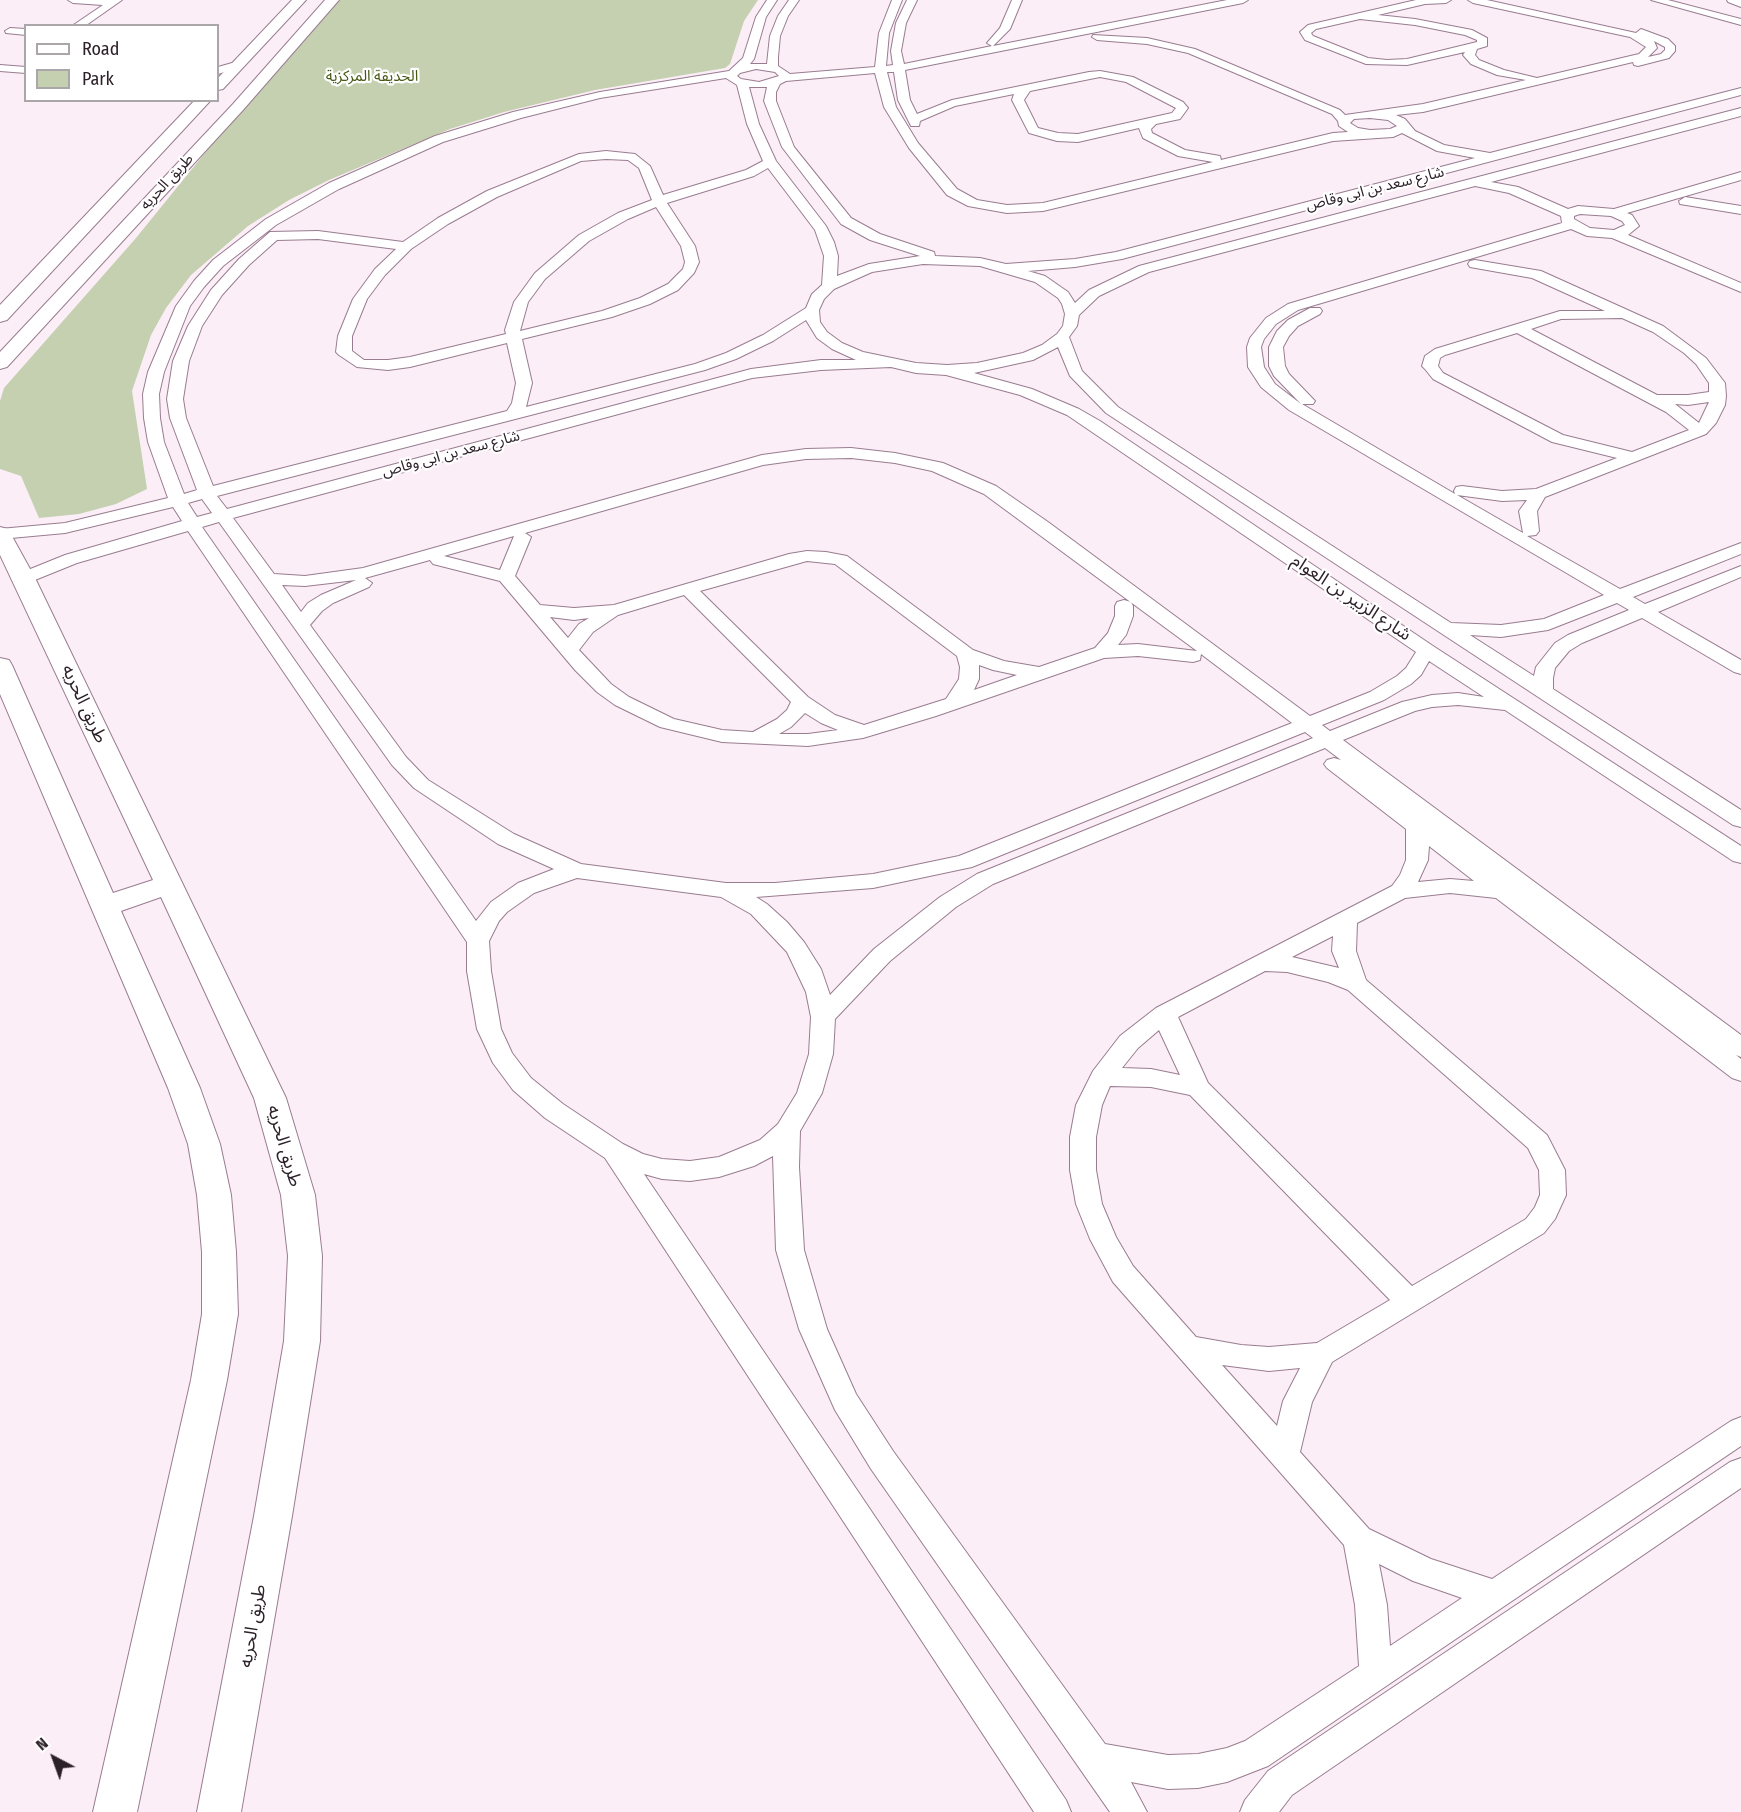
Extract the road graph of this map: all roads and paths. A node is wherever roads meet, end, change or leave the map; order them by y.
1 (73, 0) edge
2 (772, 0) edge
3 (794, 0) edge
4 (897, 0) edge
5 (912, 0) edge
6 (1017, 0) edge
7 (1243, 0) edge
8 (1446, 0) edge
9 (1463, 0) edge
10 (1475, 0) edge
11 (1496, 0) edge
12 (1656, 0) edge
13 (1732, 0) edge
14 (116, 1) edge
15 (1426, 1) edge
16 (1193, 2) edge
17 (1206, 4) edge
18 (1411, 4) junction
19 (1741, 4) edge
20 (294, 5) edge
21 (328, 6) edge
22 (1154, 11) junction
23 (1165, 16) junction
24 (1359, 16) junction
25 (1561, 16) junction
26 (1188, 21) dead end
27 (1008, 22) junction
28 (1415, 22) junction
29 (1741, 23) edge
30 (80, 24) edge
31 (10, 31) dead end
32 (24, 32) edge
33 (1049, 35) junction
34 (1191, 37) dead end
35 (992, 43) junction
36 (1472, 48) junction
37 (1426, 58) junction
38 (239, 64) junction
39 (897, 65) junction
40 (0, 66) edge
41 (881, 67) junction
42 (24, 68) edge
43 (1484, 68) junction
44 (219, 71) edge
45 (779, 74) junction
46 (738, 77) junction
47 (1546, 79) junction
48 (219, 85) edge
49 (1026, 88) junction
50 (1497, 91) junction
51 (1741, 91) edge
52 (977, 98) junction
53 (904, 100) junction
54 (202, 102) edge
55 (952, 103) junction
56 (1020, 106) junction
57 (1741, 112) edge
58 (1372, 114) junction
59 (913, 120) junction
60 (1343, 121) junction
61 (1152, 122) junction
62 (1403, 126) junction
63 (921, 132) dead end
64 (1106, 132) junction
65 (1374, 134) junction
66 (1160, 145) junction
67 (1500, 157) junction
68 (1216, 159) junction
69 (771, 162) junction
70 (1173, 169) junction
71 (1518, 170) junction
72 (1437, 173) junction
73 (1741, 176) edge
74 (736, 178) junction
75 (784, 180) junction
76 (1470, 183) junction
77 (1741, 184) edge
78 (967, 187) dead end
79 (1113, 187) junction
80 (1726, 189) junction
81 (496, 196) junction
82 (1685, 201) junction
83 (1741, 203) edge
84 (652, 204) junction
85 (1586, 210) junction
86 (1741, 210) edge
87 (1569, 219) junction
88 (296, 220) junction
89 (1624, 220) junction
90 (1587, 232) junction
91 (1614, 234) junction
92 (274, 236) junction
93 (411, 243) junction
94 (68, 245) junction
95 (108, 246) junction
96 (1526, 258) dead end
97 (951, 260) junction
98 (1475, 264) junction
99 (1006, 267) junction
100 (1536, 274) junction
101 (1741, 276) edge
102 (829, 286) junction
103 (1741, 288) edge
104 (1570, 290) junction
105 (812, 310) junction
106 (353, 313) junction
107 (369, 313) junction
108 (1072, 314) junction
109 (1560, 315) junction
110 (1627, 315) junction
111 (0, 316) edge
112 (1520, 329) junction
113 (513, 334) junction
114 (1062, 337) junction
115 (0, 363) edge
116 (885, 364) junction
117 (947, 370) junction
118 (534, 388) junction
119 (1718, 396) junction
120 (1653, 398) junction
121 (566, 399) junction
122 (514, 413) junction
123 (1700, 431) junction
124 (1558, 439) junction
125 (1636, 458) junction
126 (1583, 477) junction
127 (1462, 491) junction
128 (207, 494) junction
129 (1539, 494) junction
130 (178, 501) junction
131 (582, 515) junction
132 (223, 516) junction
133 (192, 524) junction
134 (1530, 531) junction
135 (0, 534) edge
136 (522, 537) junction
137 (1741, 548) edge
138 (1330, 552) junction
139 (439, 561) junction
140 (1299, 563) junction
141 (1741, 571) edge
142 (506, 577) junction
143 (24, 578) junction
144 (268, 579) junction
145 (687, 589) junction
146 (1627, 594) junction
147 (1124, 606) junction
148 (1652, 608) junction
149 (536, 610) junction
150 (615, 610) junction
151 (301, 624) junction
152 (1448, 628) junction
153 (1426, 650) junction
154 (568, 651) junction
155 (1102, 652) junction
156 (1741, 653) edge
157 (966, 654) junction
158 (1193, 656) junction
159 (0, 665) edge
160 (1741, 668) edge
161 (1038, 673) junction
162 (1544, 691) junction
163 (801, 701) junction
164 (953, 704) junction
165 (1514, 707) junction
166 (1299, 728) junction
167 (863, 732) junction
168 (753, 740) junction
169 (1319, 743) junction
170 (1741, 820) edge
171 (1416, 826) junction
172 (1741, 856) edge
173 (577, 872) junction
174 (169, 884) junction
175 (726, 890) junction
176 (1400, 891) junction
177 (1502, 891) junction
178 (105, 906) junction
179 (1346, 921) junction
180 (478, 941) junction
181 (1263, 963) junction
182 (1356, 984) junction
183 (1164, 1014) junction
184 (823, 1017) junction
185 (1702, 1031) junction
186 (1741, 1048) edge
187 (1741, 1072) edge
188 (1102, 1077) junction
189 (1198, 1088) junction
190 (787, 1131) junction
191 (614, 1151) junction
192 (1410, 1302) junction
193 (1187, 1347) junction
194 (1322, 1354) junction
195 (1741, 1431) edge
196 (1284, 1456) junction
197 (1741, 1471) edge
198 (1358, 1539) junction
199 (1494, 1594) junction
200 (1376, 1674) junction
201 (1095, 1759) junction
202 (115, 1812) edge
203 (219, 1812) edge
204 (1054, 1812) edge
205 (1130, 1812) edge
206 (1257, 1812) edge

1 - 14 street
2 - 46 street
3 - 45 street
4 - 41 street
5 - 39 street
6 - 27 street
7 - 17 street
8 - 15 street
9 - 10 street
10 - 25 street
11 - 25 street
12 - 29 street
13 - 19 street
14 - 30 street
15 - 18 street
16 - 17 street
16 - 22 street
17 - 23 street
17 - 26 street
18 - 24 street
18 - 28 street
20 - 21 main road
20 - 38 main road
21 - 95 main road, طريق الحريه
22 - 23 street
22 - 33 street
23 - 33 street
24 - 28 street
24 - 37 street
25 - 47 street
25 - 62 street
27 - 33 street
27 - 35 street
28 - 36 street
31 - 32 street
33 - 35 street
33 - 39 street
33 - 60 street
34 - 58 street
35 - 39 street
36 - 37 street
36 - 43 street
37 - 43 street
38 - 44 street
38 - 48 main road
39 - 41 street
39 - 53 street
40 - 42 street
41 - 45 street
41 - 79 street
43 - 47 street
43 - 50 street
45 - 46 street
45 - 46 street
45 - 97 street
46 - 69 street
46 - 88 street
46 - 130 street
47 - 50 street
49 - 52 street
49 - 56 street
49 - 61 street
50 - 58 street
51 - 67 street, شارع سعد بن ابى وقاص
52 - 55 street
52 - 56 street
53 - 55 street
53 - 59 street
54 - 94 main road, طريق الحريه
55 - 59 street
56 - 64 street
57 - 71 street, شارع سعد بن ابى وقاص
58 - 60 street
58 - 62 street
59 - 63 street
60 - 65 street
60 - 68 street
61 - 64 street
61 - 66 street
62 - 65 street
62 - 67 street
64 - 66 street
65 - 72 street
65 - 79 street
66 - 68 street
66 - 70 street
67 - 72 street, شارع سعد بن ابى وقاص
68 - 70 street
69 - 74 street
69 - 75 street
70 - 79 street
71 - 76 street, شارع سعد بن ابى وقاص
71 - 85 street
72 - 99 street, شارع سعد بن ابى وقاص
73 - 89 street
74 - 75 street
74 - 84 street
75 - 102 street
76 - 87 street
76 - 108 street, شارع سعد بن ابى وقاص
77 - 80 street
78 - 79 street
80 - 82 street
80 - 83 street
81 - 84 street
81 - 93 street
81 - 107 street
82 - 86 street
82 - 89 street
84 - 113 street
84 - 113 street
84 - 113 street
85 - 87 street
85 - 89 street
87 - 90 street
87 - 146 street
88 - 92 street
88 - 93 street
89 - 91 street
89 - 101 street
90 - 91 street
90 - 98 street
91 - 103 street
92 - 93 street
92 - 128 street
93 - 106 street
94 - 95 main road
94 - 111 main road, طريق الحريه
95 - 115 main road, طريق الحريه
96 - 100 street
97 - 99 street
97 - 102 street
98 - 100 street
98 - 127 street
99 - 108 street
100 - 104 street
102 - 105 street
104 - 109 street
104 - 110 street
105 - 116 street
105 - 121 street, شارع سعد بن ابى وقاص
106 - 107 street
106 - 113 street
107 - 113 street
108 - 114 street
109 - 110 street
109 - 112 street
110 - 119 street
112 - 120 street
112 - 124 street
113 - 118 street
114 - 117 street
114 - 138 street, شارع الزبير بن العوام
116 - 117 street
116 - 132 street, شارع سعد بن ابى وقاص
117 - 140 street, شارع الزبير بن العوام
118 - 121 street
118 - 122 street
119 - 120 street
119 - 123 street
120 - 123 street
121 - 122 street, شارع سعد بن ابى وقاص
122 - 128 street, شارع سعد بن ابى وقاص
123 - 125 street
124 - 125 street
124 - 126 street
125 - 126 street
126 - 129 street
127 - 129 street
127 - 134 street
128 - 130 street, شارع سعد بن ابى وقاص
128 - 132 street
129 - 134 street
130 - 133 street
130 - 135 street, شارع سعد بن ابى وقاص
131 - 136 street
131 - 144 street
131 - 147 street
131 - 166 street
132 - 133 street, شارع سعد بن ابى وقاص
132 - 144 street
133 - 143 street, شارع سعد بن ابى وقاص
133 - 180 street
134 - 146 street
135 - 143 main road, طريق الحريه
136 - 139 street
136 - 142 street
137 - 146 street
138 - 140 street
138 - 152 street, شارع الزبير بن العوام
139 - 142 street
139 - 151 street
140 - 153 street, شارع الزبير بن العوام
141 - 148 street
142 - 149 street
143 - 174 main road, طريق الحريه
144 - 151 street
145 - 150 street
145 - 157 street
145 - 163 street
146 - 148 street
146 - 152 street
147 - 155 street
147 - 158 street
148 - 156 street
148 - 160 street
148 - 162 street
149 - 150 street
149 - 154 street
150 - 154 street
151 - 173 street
152 - 162 street, شارع الزبير بن العوام
153 - 165 street, شارع الزبير بن العوام
153 - 166 street
154 - 168 street
155 - 158 street
155 - 161 street
157 - 161 street
157 - 164 street
158 - 166 street
159 - 178 main road
161 - 164 street
162 - 170 street, شارع الزبير بن العوام
163 - 167 street
163 - 168 street
164 - 167 street
165 - 169 street
165 - 172 street, شارع الزبير بن العوام
166 - 169 street
166 - 175 street
167 - 168 street
169 - 171 street
169 - 184 street
169 - 185 street
171 - 176 street
171 - 177 street
173 - 175 street
173 - 180 street
174 - 178 main road
174 - 203 main road, طريق الحريه
175 - 184 street
176 - 177 street
176 - 179 street
177 - 185 street
178 - 202 main road
179 - 181 street
179 - 182 street
180 - 191 street
181 - 182 street
181 - 183 street
182 - 192 street
183 - 188 street
183 - 189 street
184 - 190 street
185 - 186 street
185 - 187 street
188 - 189 street
188 - 193 street
189 - 192 street
190 - 191 street
190 - 201 street
191 - 204 street
192 - 194 street
193 - 194 street
193 - 196 street
194 - 196 street
195 - 199 street
196 - 198 street
197 - 206 street
198 - 199 street
198 - 200 street
199 - 200 street
200 - 201 street
201 - 205 street

